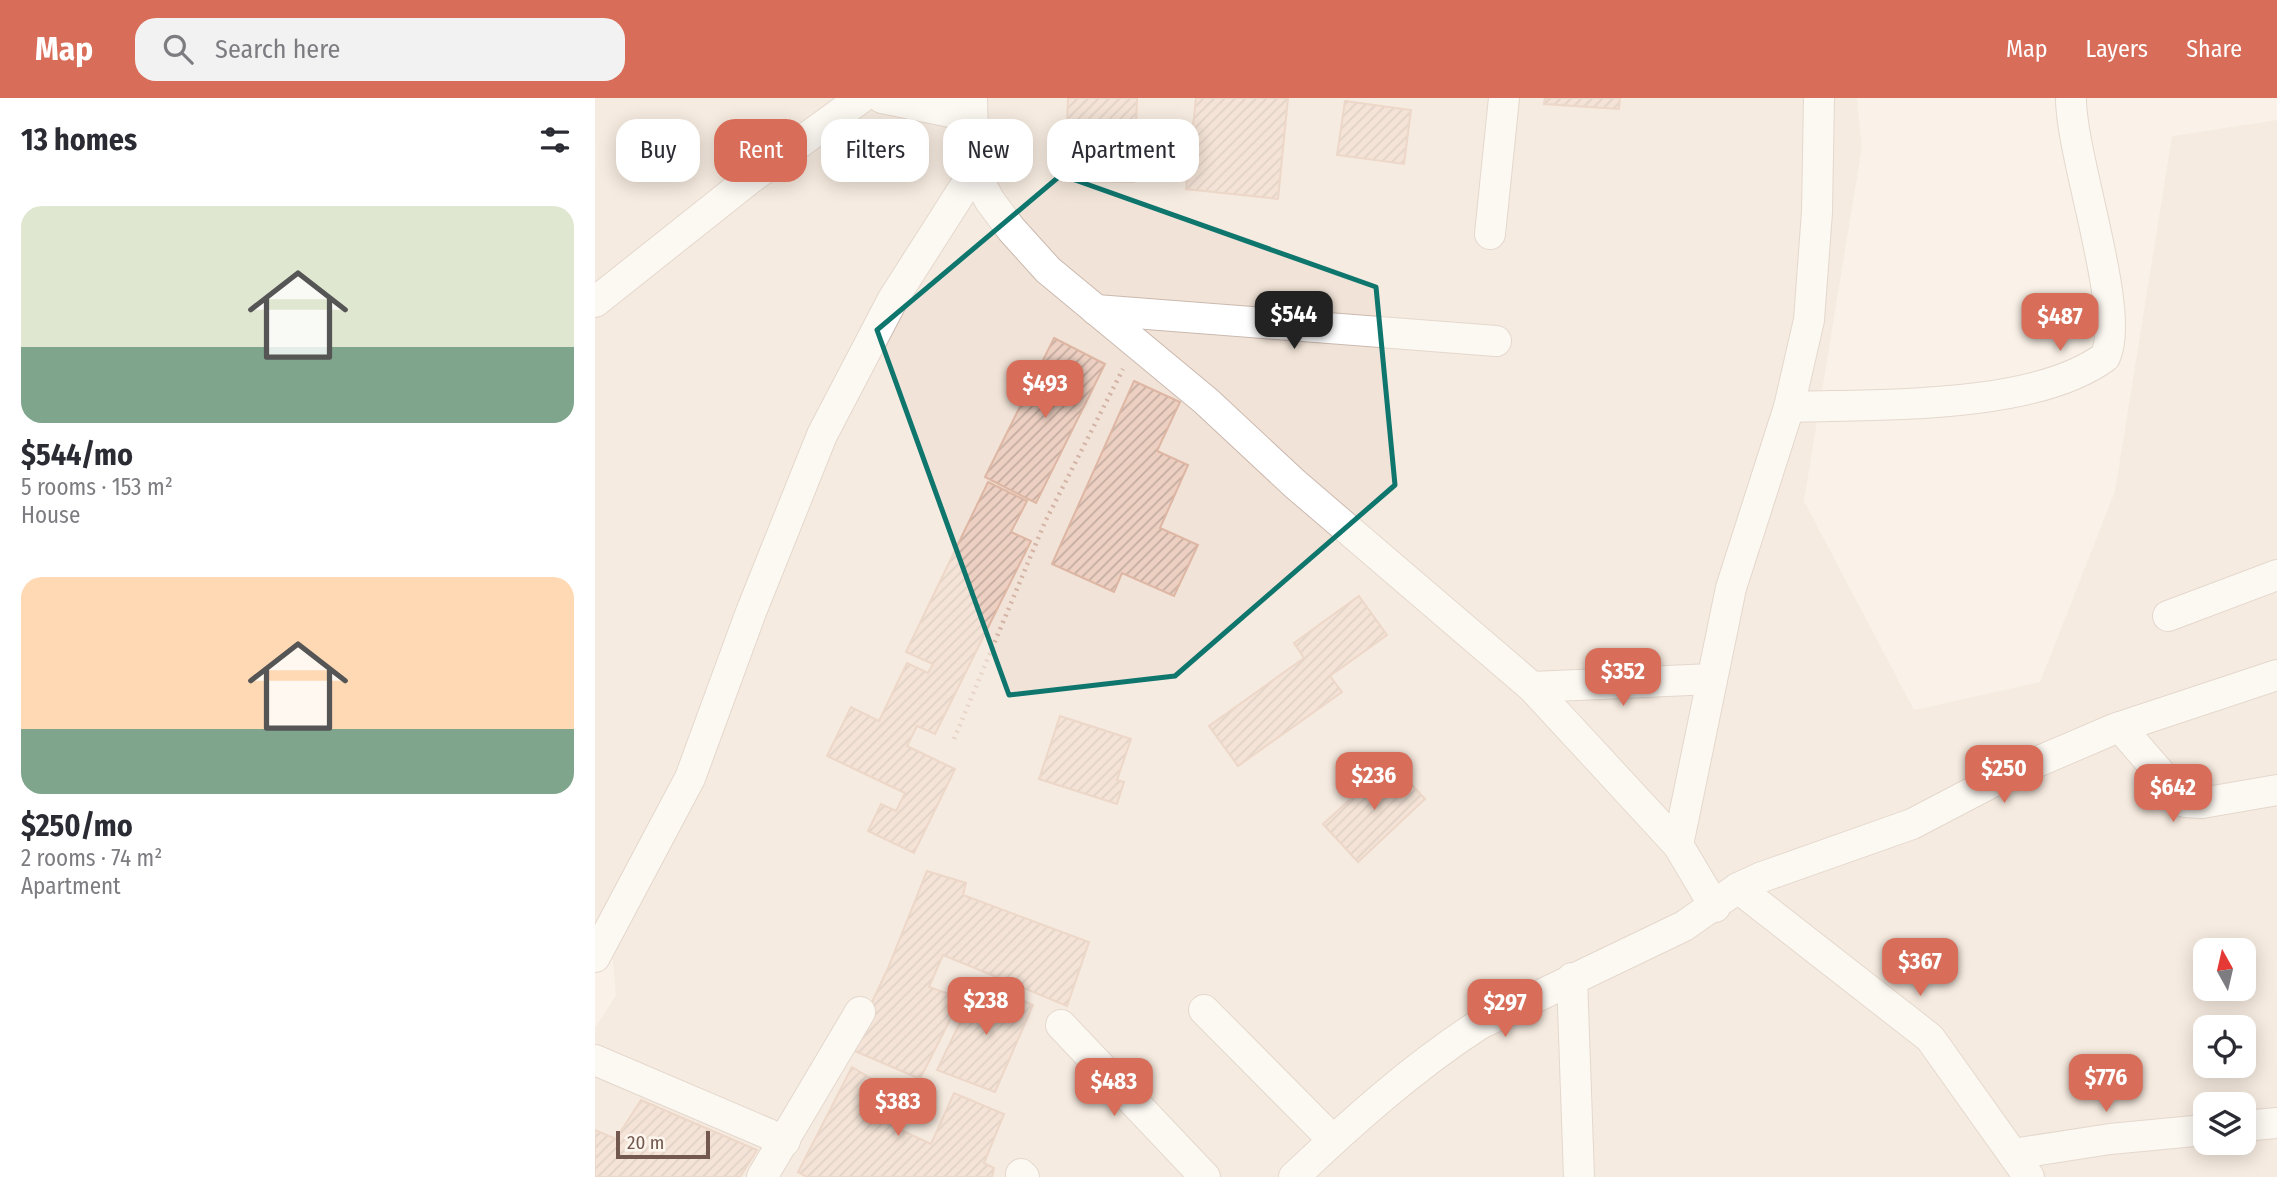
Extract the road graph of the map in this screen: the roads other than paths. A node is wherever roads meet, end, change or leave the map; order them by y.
1 (861, 98) edge
2 (881, 98) edge
3 (1504, 98) edge
4 (1819, 98) edge
5 (2071, 98) edge
6 (971, 107) edge
7 (968, 182) edge
8 (980, 182) edge
9 (1490, 234) dead end
10 (595, 302) edge
11 (1096, 310) junction
12 (1496, 341) dead end
13 (1789, 407) junction
14 (2277, 575) edge
15 (2168, 616) dead end
16 (2277, 675) edge
17 (1712, 679) junction
18 (1532, 687) junction
19 (2120, 727) junction
20 (2277, 790) edge
21 (1678, 845) junction
22 (1738, 888) junction
23 (1715, 907) junction
24 (595, 957) edge
25 (1572, 978) junction
26 (1204, 1010) dead end
27 (860, 1013) dead end
28 (1061, 1025) dead end
29 (595, 1060) edge
30 (2277, 1123) edge
31 (2256, 1125) edge
32 (2193, 1132) edge
33 (1333, 1140) junction
34 (785, 1141) junction
35 (2021, 1166) edge
36 (766, 1176) edge
37 (1205, 1177) edge
38 (1294, 1177) edge
39 (1579, 1177) edge

1 - 10 street
2 - 6 street
3 - 9 street
4 - 13 street
5 - 13 street
7 - 24 street
8 - 11 street
11 - 12 street
11 - 18 street
13 - 17 street
14 - 15 street
16 - 19 street
17 - 18 street
17 - 21 street
18 - 21 street
19 - 20 street
19 - 22 street
21 - 23 street
22 - 23 street
22 - 35 street
23 - 25 street
25 - 33 street
25 - 39 street
26 - 33 street
27 - 34 street
28 - 37 street
29 - 34 street
30 - 31 street
32 - 35 street
33 - 38 street
34 - 36 street

